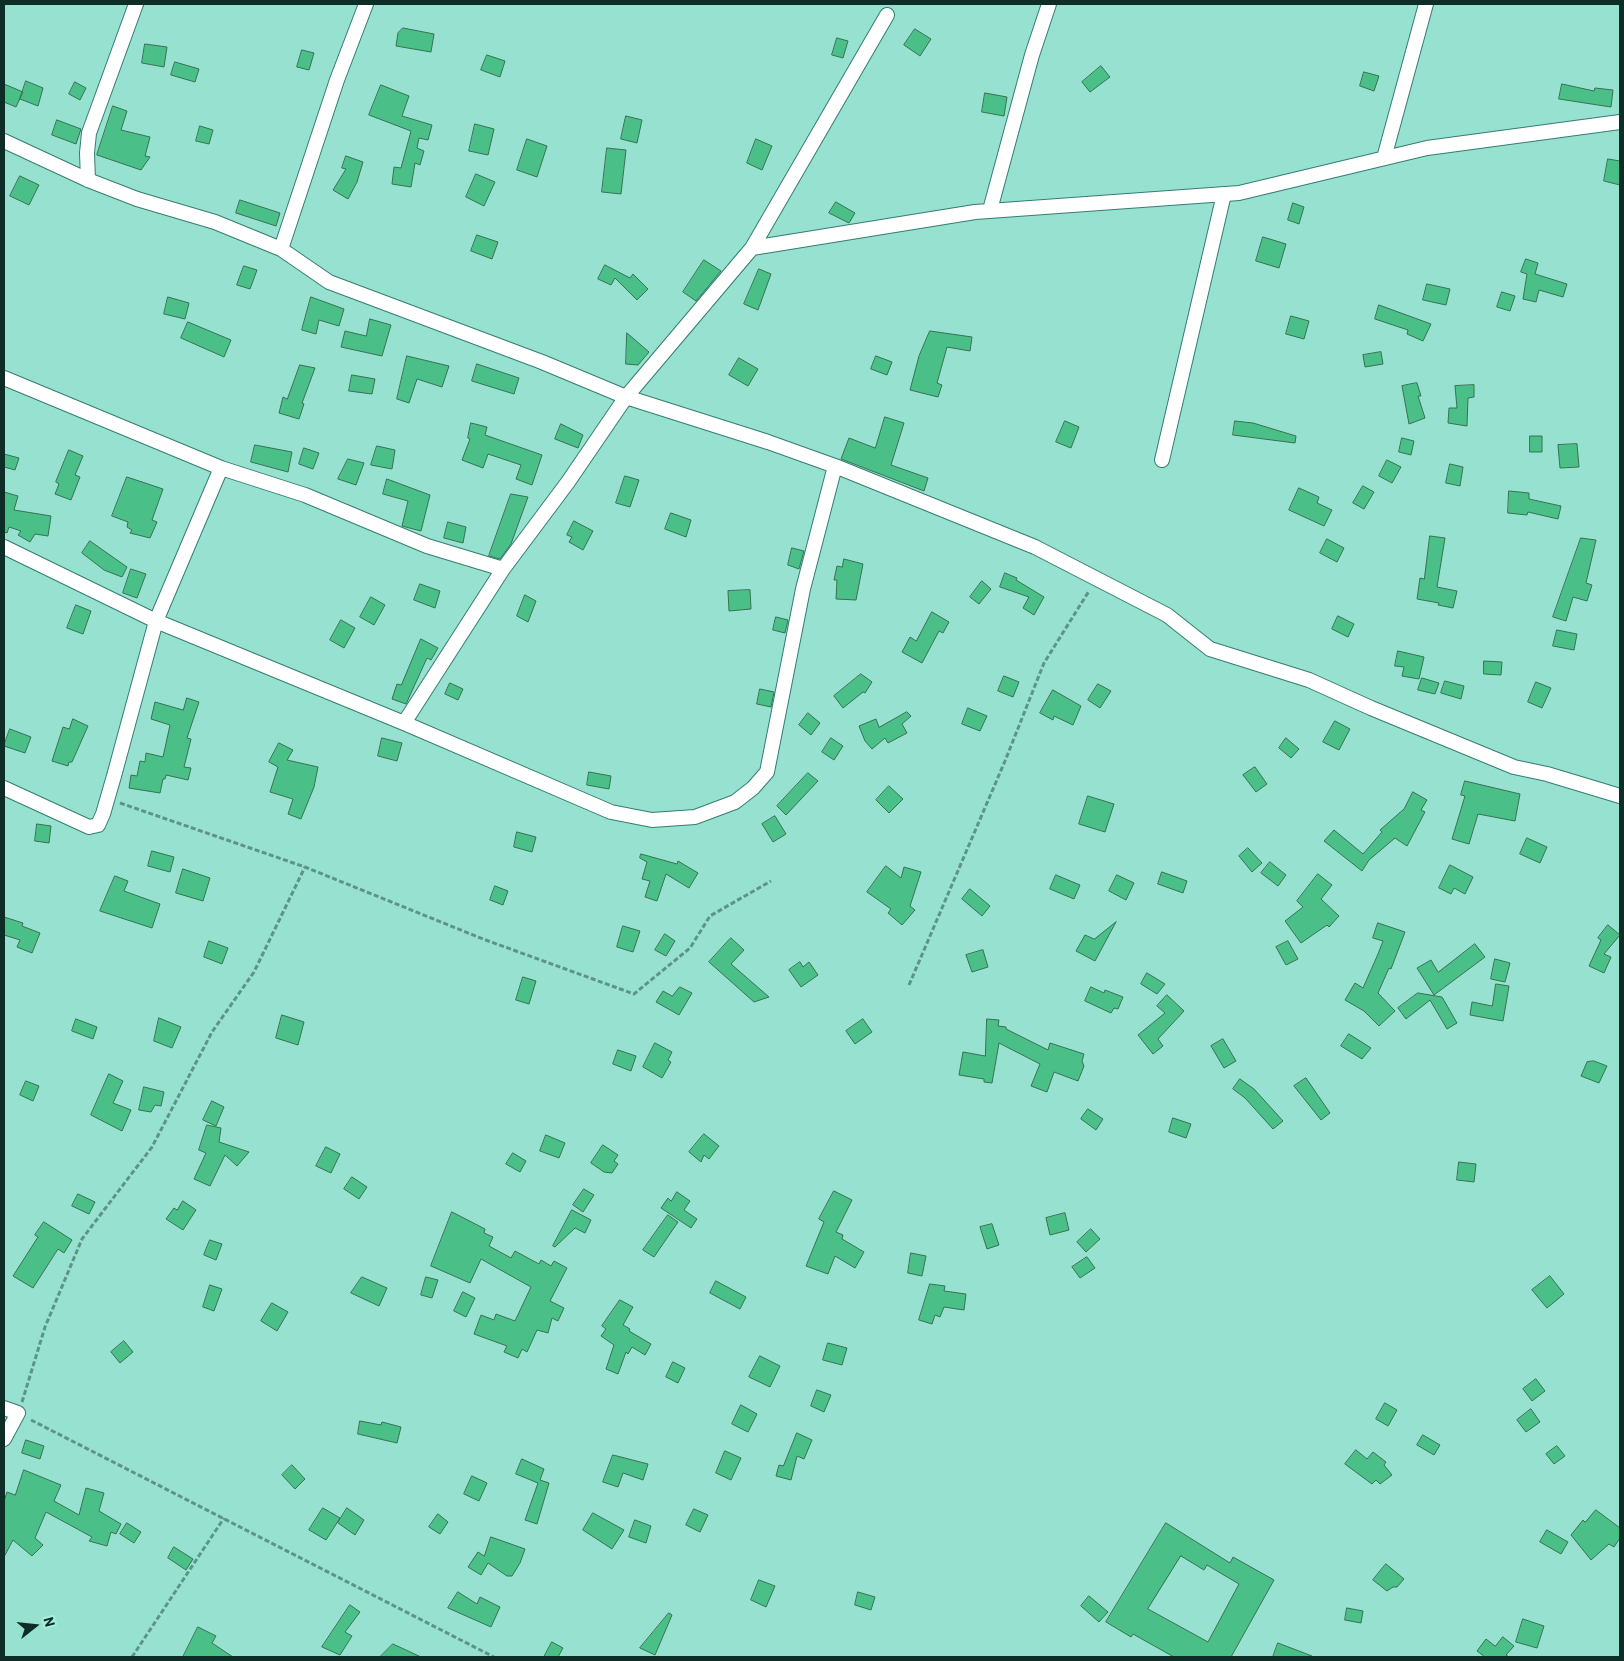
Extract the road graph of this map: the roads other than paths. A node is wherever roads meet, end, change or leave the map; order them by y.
1 (136, 4) edge
2 (366, 4) edge
3 (1049, 4) edge
4 (1426, 4) edge
5 (887, 15) dead end
6 (1620, 122) edge
7 (4, 140) edge
8 (1384, 158) junction
9 (88, 180) junction
10 (1224, 194) junction
11 (990, 210) junction
12 (752, 248) junction
13 (281, 249) junction
14 (4, 378) edge
15 (626, 397) junction
16 (1162, 460) dead end
17 (835, 466) junction
18 (221, 468) junction
19 (4, 547) edge
20 (503, 569) junction
21 (156, 621) junction
22 (404, 723) junction
23 (4, 788) edge
24 (1620, 796) edge
25 (4, 1408) edge
26 (4, 1439) edge

1 - 9 street
2 - 13 street
3 - 11 street
4 - 8 street
5 - 12 street
6 - 8 street
7 - 9 street
8 - 10 street
9 - 13 street
10 - 11 street
10 - 16 street
11 - 12 street
12 - 15 street
13 - 15 street
14 - 18 street
15 - 17 street
15 - 20 street
17 - 22 street
17 - 24 street
18 - 20 street
18 - 21 street
19 - 21 street
20 - 22 street
21 - 22 street
21 - 23 street
25 - 26 street

